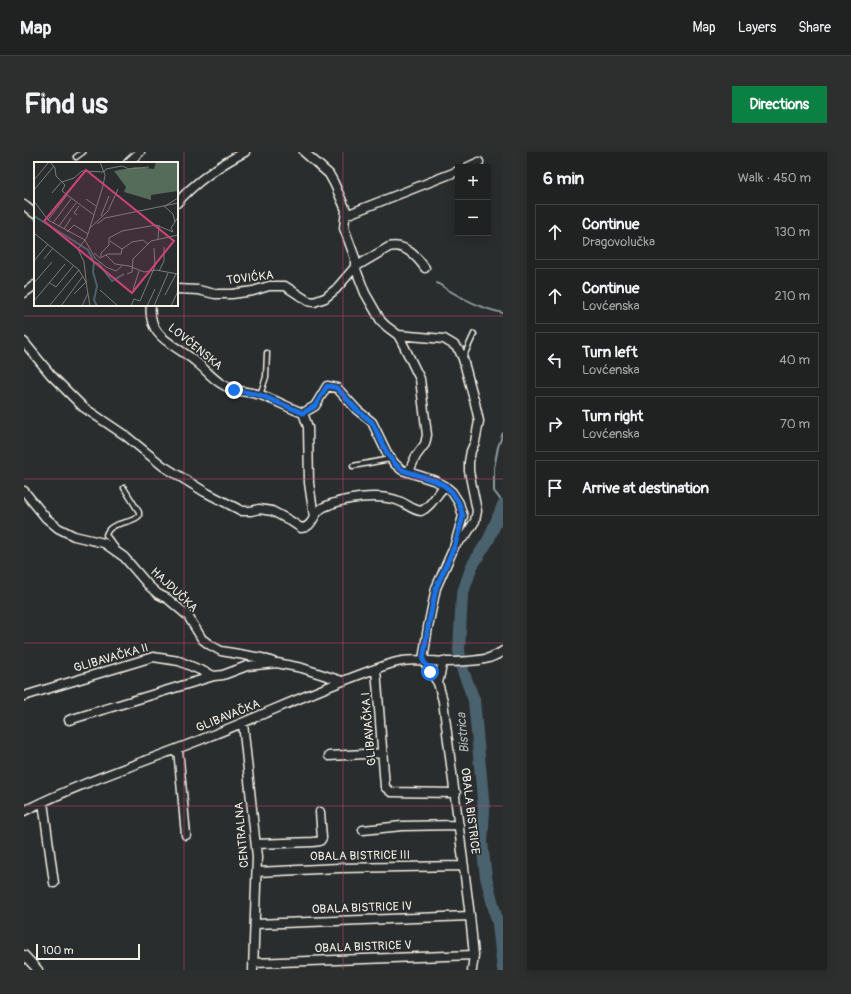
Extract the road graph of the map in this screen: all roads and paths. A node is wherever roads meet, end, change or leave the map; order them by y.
1 (83, 152) edge
2 (140, 152) edge
3 (245, 152) edge
4 (304, 152) edge
5 (76, 157) dead end
6 (129, 162) edge
7 (479, 162) dead end
8 (475, 164) edge
9 (455, 172) edge
10 (178, 202) edge
11 (24, 205) edge
12 (34, 213) edge
13 (346, 215) junction
14 (355, 267) junction
15 (425, 268) dead end
16 (34, 286) edge
17 (178, 289) edge
18 (24, 293) edge
19 (150, 306) edge
20 (474, 334) dead end
21 (398, 335) junction
22 (24, 342) edge
23 (267, 353) dead end
24 (462, 359) junction
25 (260, 395) junction
26 (303, 413) junction
27 (390, 459) junction
28 (353, 466) dead end
29 (409, 471) junction
30 (445, 486) junction
31 (124, 488) dead end
32 (24, 491) edge
33 (314, 517) junction
34 (455, 545) junction
35 (124, 557) junction
36 (503, 651) edge
37 (423, 660) junction
38 (443, 662) junction
39 (277, 664) junction
40 (376, 669) junction
41 (214, 676) junction
42 (342, 681) junction
43 (438, 683) junction
44 (24, 696) edge
45 (68, 720) dead end
46 (242, 723) junction
47 (178, 749) junction
48 (383, 752) junction
49 (329, 756) dead end
50 (456, 793) junction
51 (43, 802) junction
52 (24, 811) edge
53 (320, 812) dead end
54 (459, 825) junction
55 (363, 830) dead end
56 (186, 835) dead end
57 (256, 844) junction
58 (464, 866) junction
59 (257, 872) junction
60 (54, 883) dead end
61 (470, 916) junction
62 (255, 924) junction
63 (24, 955) edge
64 (474, 955) junction
65 (253, 966) edge
66 (38, 970) edge
67 (472, 970) edge

1 - 5 lane
2 - 6 street
3 - 10 street
4 - 13 street
7 - 8 street
9 - 13 street
11 - 12 street
13 - 14 street
14 - 15 street
14 - 17 street, TOVIĆKA
14 - 21 street
16 - 18 street
19 - 25 street, LOVĆENSKA
20 - 24 lane
21 - 24 street
21 - 29 street
22 - 33 street
23 - 25 lane
24 - 34 street
25 - 26 street, LOVĆENSKA
26 - 27 street
26 - 33 street
27 - 28 lane
27 - 29 street
29 - 30 street
30 - 33 street
30 - 34 street
31 - 35 lane
32 - 35 street, HAJDUČKA
34 - 37 street
35 - 39 street, HAJDUČKA
36 - 38 street, GLIBAVAČKA
37 - 38 street, GLIBAVAČKA
37 - 40 street, GLIBAVAČKA
37 - 43 street, OBALA BISTRICE
38 - 43 street
39 - 41 street
39 - 42 street
40 - 42 street, GLIBAVAČKA
40 - 48 street, GLIBAVAČKA I
41 - 44 street, GLIBAVAČKA II
41 - 45 street
42 - 46 street, GLIBAVAČKA
43 - 50 street, OBALA BISTRICE
46 - 47 street, GLIBAVAČKA
46 - 57 street, CENTRALNA
47 - 51 street, GLIBAVAČKA
47 - 56 street
48 - 49 street
48 - 50 street, GLIBAVAČKA I
50 - 54 street, OBALA BISTRICE
51 - 52 street, GLIBAVAČKA
51 - 60 street
53 - 57 street
54 - 55 street
54 - 58 street, OBALA BISTRICE
57 - 59 street, CENTRALNA
58 - 59 street, OBALA BISTRICE III
58 - 61 street, OBALA BISTRICE
59 - 62 street, CENTRALNA
61 - 62 street, OBALA BISTRICE IV
61 - 64 street, OBALA BISTRICE
62 - 65 street, CENTRALNA
63 - 66 street
64 - 65 street, OBALA BISTRICE V
64 - 67 street, OBALA BISTRICE

